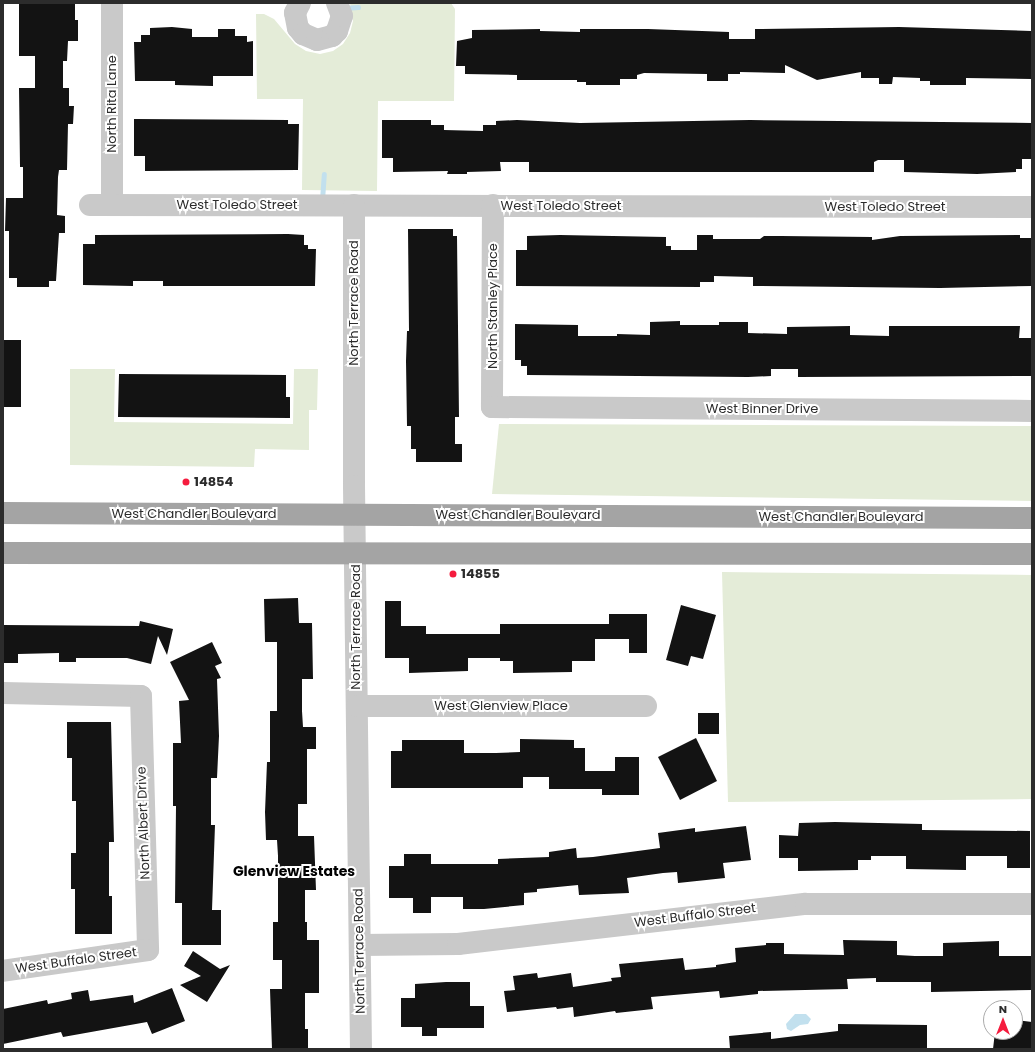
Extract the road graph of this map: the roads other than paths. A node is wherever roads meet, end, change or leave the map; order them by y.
1 (112, 3) edge
2 (337, 3) edge
3 (296, 4) edge
4 (90, 205) dead end
5 (112, 205) junction
6 (354, 205) junction
7 (493, 205) junction
8 (1032, 207) edge
9 (492, 407) joint
10 (1032, 411) edge
11 (3, 513) edge
12 (356, 514) junction
13 (1032, 518) edge
14 (3, 553) edge
15 (356, 554) junction
16 (1032, 554) edge
17 (3, 693) edge
18 (357, 706) junction
19 (646, 706) dead end
20 (1032, 904) edge
21 (360, 945) junction
22 (148, 950) joint
23 (3, 971) edge
24 (361, 1049) edge

1 - 5 street, North Rita Lane
2 - 3 street
4 - 5 street, West Toledo Street
5 - 6 street, West Toledo Street
6 - 7 street, West Toledo Street
6 - 12 street, North Terrace Road
7 - 8 street, West Toledo Street
7 - 9 street, North Stanley Place
9 - 10 street, West Binner Drive
11 - 12 main road, West Chandler Boulevard
12 - 13 main road, West Chandler Boulevard
12 - 15 street, North Terrace Road
14 - 15 main road
15 - 16 main road
15 - 18 street, North Terrace Road
17 - 22 street, North Albert Drive
18 - 19 street, West Glenview Place
18 - 21 street, North Terrace Road
20 - 21 street, West Buffalo Street
21 - 24 street, North Terrace Road
22 - 23 street, West Buffalo Street

